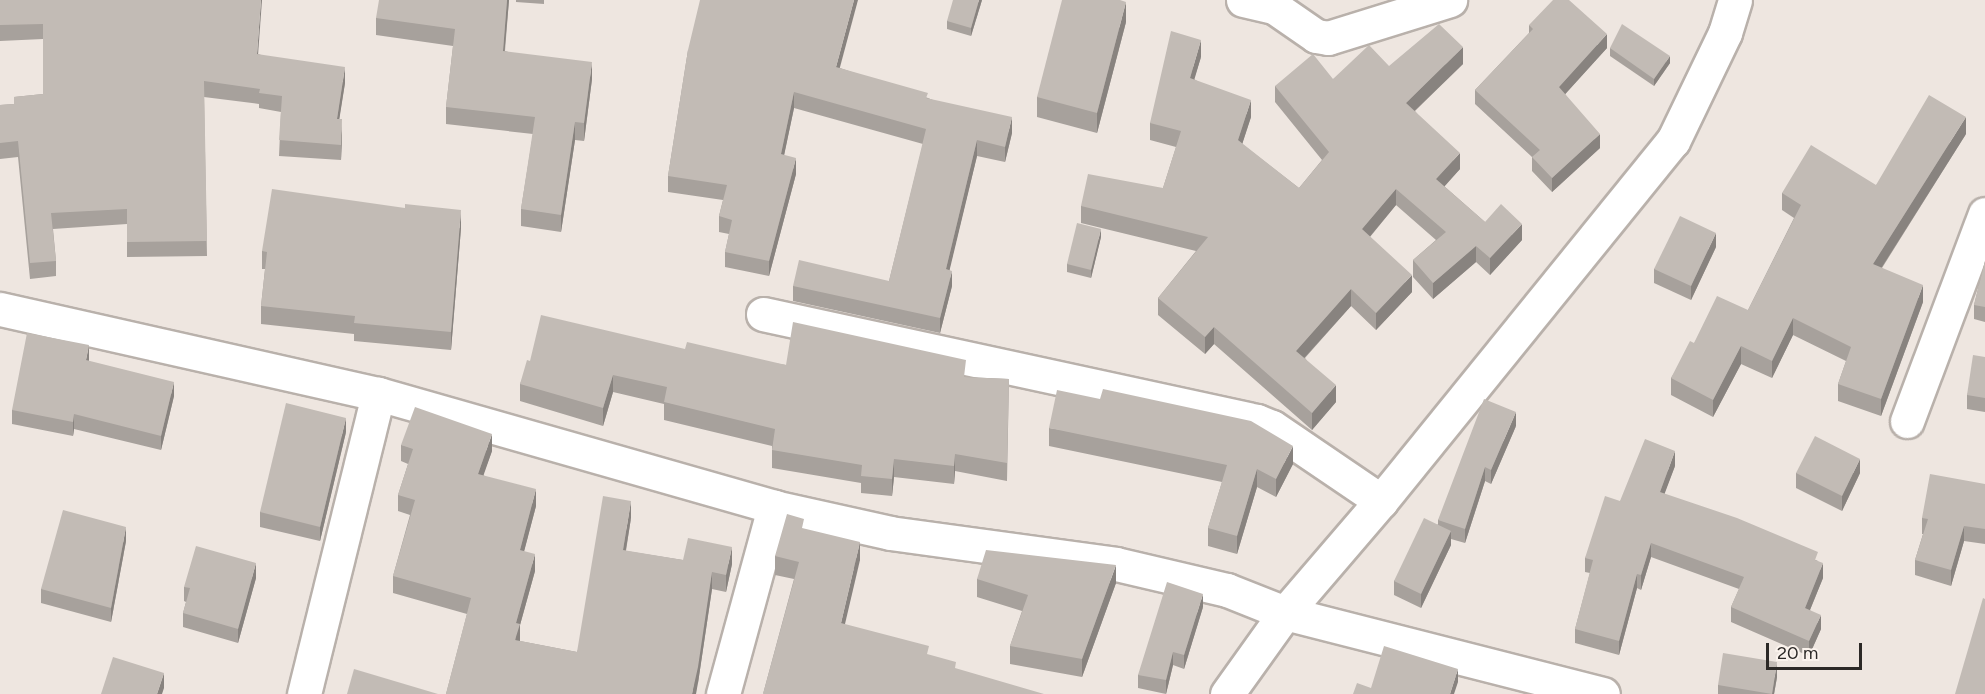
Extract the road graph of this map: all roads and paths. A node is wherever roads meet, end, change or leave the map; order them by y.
1 (1450, 0) edge
2 (1736, 0) edge
3 (1264, 2) edge
4 (1985, 214) edge
5 (0, 309) edge
6 (763, 314) dead end
7 (378, 394) junction
8 (1906, 421) dead end
9 (1382, 501) junction
10 (774, 507) junction
11 (1285, 613) junction
12 (304, 694) edge
13 (723, 694) edge
14 (1227, 694) edge
15 (1603, 694) edge

1 - 3 street
2 - 9 street
4 - 8 street
5 - 7 street
6 - 9 street
7 - 10 street
7 - 12 street
9 - 11 street
10 - 11 street
10 - 13 street
11 - 14 street
11 - 15 street

